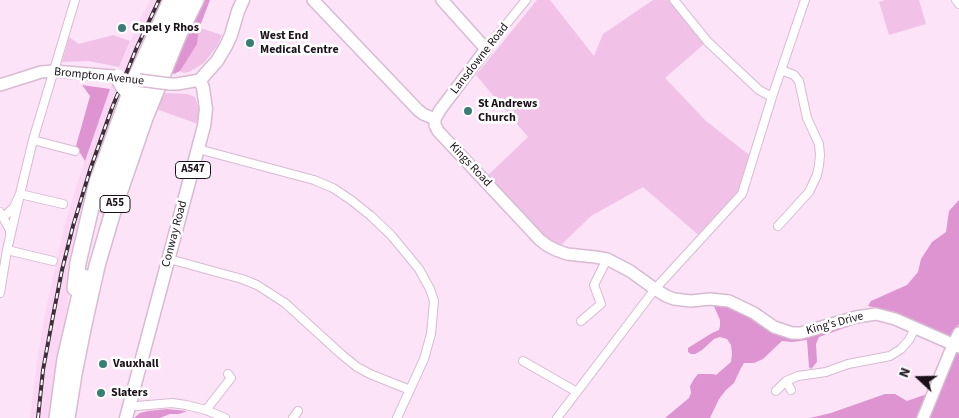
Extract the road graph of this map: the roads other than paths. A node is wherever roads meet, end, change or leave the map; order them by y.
1 (75, 0) edge
2 (171, 0) edge
3 (184, 0) edge
4 (196, 0) edge
5 (243, 0) edge
6 (313, 0) edge
7 (442, 0) edge
8 (526, 0) edge
9 (674, 0) edge
10 (805, 0) edge
11 (956, 0) edge
12 (959, 4) edge
13 (486, 49) junction
14 (781, 70) junction
15 (53, 71) junction
16 (126, 80) junction
17 (200, 80) junction
18 (0, 86) edge
19 (772, 98) junction
20 (435, 118) junction
21 (33, 140) junction
22 (198, 149) junction
23 (75, 151) dead end
24 (20, 194) junction
25 (63, 204) dead end
26 (2, 214) edge
27 (778, 226) dead end
28 (10, 240) junction
29 (7, 250) junction
30 (169, 259) junction
31 (607, 260) junction
32 (53, 261) dead end
33 (655, 289) junction
34 (0, 293) edge
35 (580, 321) dead end
36 (915, 328) junction
37 (959, 333) edge
38 (956, 346) edge
39 (65, 359) junction
40 (523, 362) dead end
41 (228, 374) dead end
42 (786, 381) junction
43 (410, 390) junction
44 (791, 390) dead end
45 (776, 391) dead end
46 (577, 392) junction
47 (206, 410) junction
48 (298, 411) dead end
49 (127, 412) edge
50 (57, 418) edge
51 (67, 418) edge
52 (226, 418) edge
53 (293, 418) edge
54 (398, 418) edge
55 (557, 418) edge
56 (923, 418) edge

1 - 15 street
2 - 16 highway
3 - 39 highway, A55
4 - 51 highway, A55
5 - 17 main road
6 - 20 main road
7 - 13 main road
8 - 13 street, Lansdowne Road
9 - 19 street
10 - 14 street
11 - 12 street
13 - 20 main road, Lansdowne Road
14 - 19 street
14 - 27 street
15 - 16 main road, Brompton Avenue
15 - 18 main road, Brompton Avenue
15 - 21 street
16 - 17 main road, Brompton Avenue, bridge
16 - 39 highway
17 - 22 main road, Conway Road / A547
19 - 33 street
20 - 31 main road, Kings Road
21 - 23 street
21 - 24 street
22 - 30 main road, Conway Road / A547
22 - 43 street
24 - 25 street
24 - 26 street
24 - 28 street
26 - 28 street
28 - 29 street
29 - 32 street
29 - 34 street
30 - 43 street
30 - 49 main road, Conway Road / A547
31 - 33 main road, Kings Road
31 - 35 street
33 - 36 main road, King's Drive
33 - 46 street
36 - 38 main road, King's Drive
36 - 42 street
37 - 38 main road
38 - 56 main road
39 - 50 highway, A55
40 - 46 street
41 - 47 street
42 - 44 street
42 - 45 street
43 - 54 street
46 - 55 street
47 - 49 street
47 - 52 street
48 - 53 street

